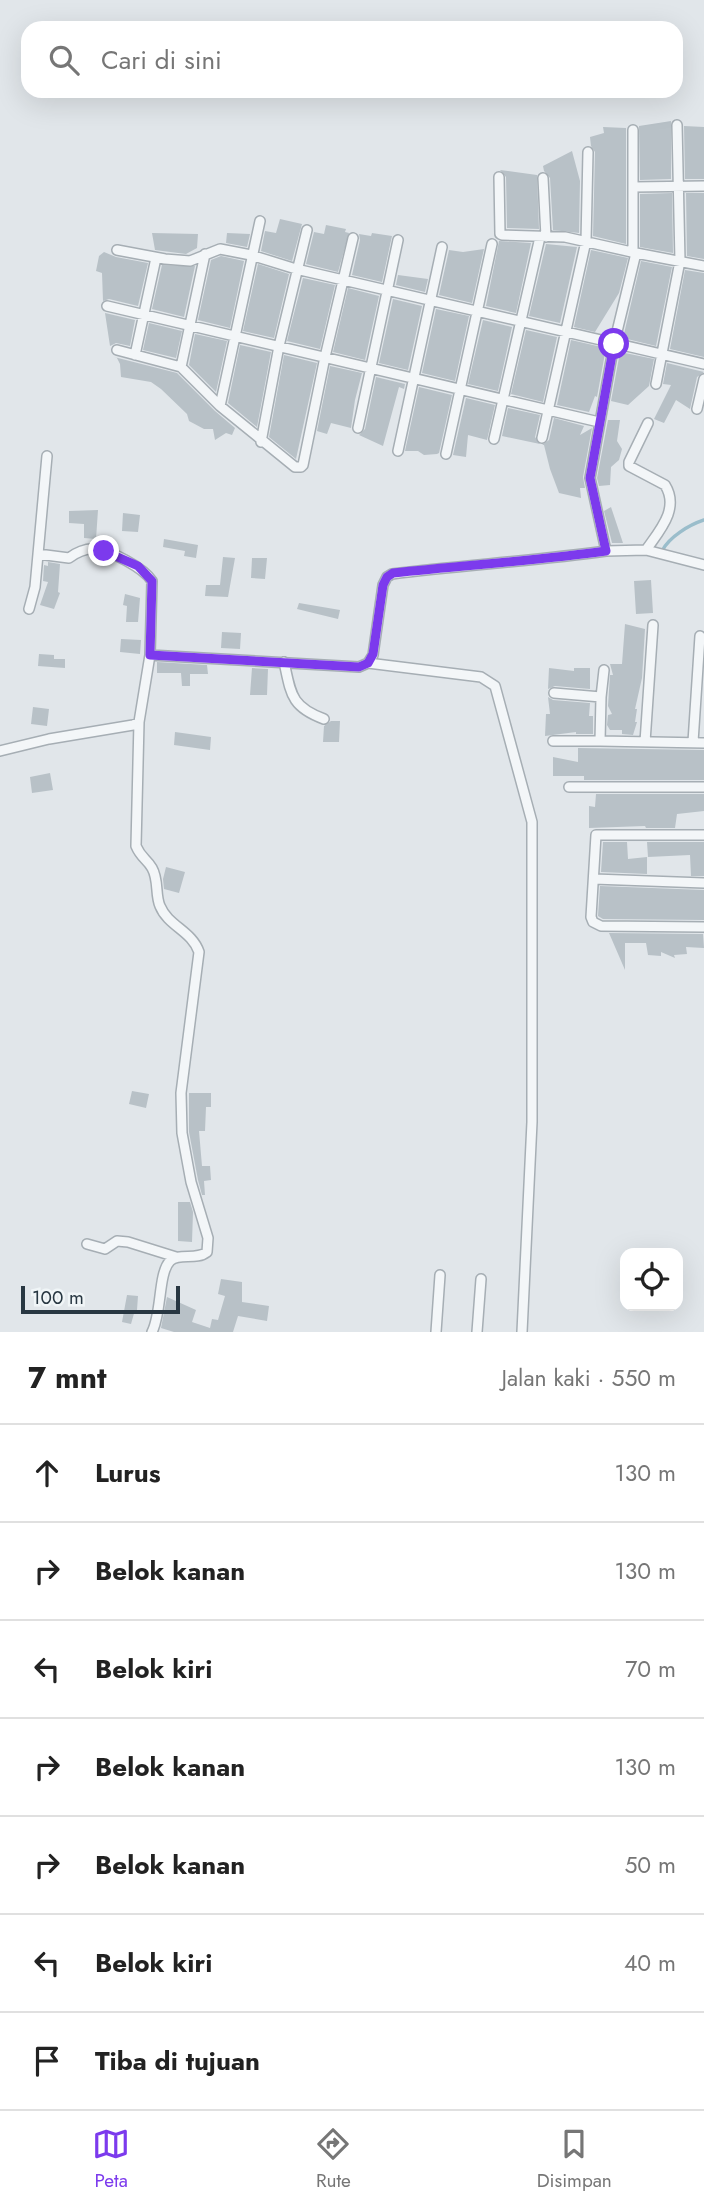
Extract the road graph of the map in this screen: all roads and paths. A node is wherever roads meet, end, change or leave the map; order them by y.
1 (677, 125) dead end
2 (633, 130) dead end
3 (588, 152) dead end
4 (499, 177) dead end
5 (543, 178) dead end
6 (704, 186) edge
7 (634, 187) junction
8 (679, 187) junction
9 (260, 221) dead end
10 (307, 230) dead end
11 (543, 237) junction
12 (353, 238) dead end
13 (398, 240) dead end
14 (586, 241) junction
15 (492, 244) dead end
16 (442, 247) dead end
17 (117, 250) dead end
18 (635, 252) junction
19 (205, 254) junction
20 (251, 255) junction
21 (156, 258) junction
22 (680, 261) junction
23 (704, 266) edge
24 (296, 269) junction
25 (343, 280) junction
26 (388, 291) junction
27 (432, 300) junction
28 (107, 306) dead end
29 (476, 312) junction
30 (144, 315) junction
31 (521, 321) junction
32 (191, 326) junction
33 (567, 331) junction
34 (235, 336) junction
35 (614, 344) junction
36 (279, 346) junction
37 (117, 350) dead end
38 (662, 354) junction
39 (135, 355) junction
40 (325, 357) junction
41 (704, 364) edge
42 (181, 367) junction
43 (370, 368) junction
44 (415, 378) junction
45 (704, 379) edge
46 (656, 384) dead end
47 (460, 389) junction
48 (504, 400) junction
49 (220, 406) junction
50 (697, 409) dead end
51 (548, 410) junction
52 (599, 422) junction
53 (648, 423) dead end
54 (358, 428) dead end
55 (542, 438) dead end
56 (494, 439) dead end
57 (261, 442) junction
58 (398, 451) dead end
59 (446, 454) dead end
60 (47, 456) dead end
61 (646, 550) junction
62 (606, 551) junction
63 (38, 554) junction
64 (704, 565) edge
65 (29, 609) dead end
66 (653, 625) dead end
67 (700, 636) dead end
68 (150, 655) junction
69 (284, 662) junction
70 (368, 663) junction
71 (604, 670) dead end
72 (554, 693) dead end
73 (601, 697) junction
74 (324, 719) dead end
75 (139, 722) junction
76 (553, 741) dead end
77 (600, 741) junction
78 (645, 742) junction
79 (692, 743) junction
80 (704, 743) edge
81 (0, 751) edge
82 (569, 787) dead end
83 (704, 787) edge
84 (704, 835) edge
85 (594, 879) junction
86 (704, 883) edge
87 (704, 927) edge
88 (87, 1244) dead end
89 (176, 1257) junction
90 (440, 1275) dead end
91 (481, 1279) dead end
92 (152, 1332) edge
93 (436, 1332) edge
94 (477, 1332) edge
95 (522, 1332) edge

1 - 8 street
2 - 7 street
3 - 14 street
4 - 11 street
5 - 11 street
6 - 8 street
7 - 8 street
7 - 18 street
8 - 22 street
9 - 20 street
10 - 24 street
11 - 14 street
11 - 31 street
12 - 25 street
13 - 26 street
14 - 18 street
14 - 33 street
15 - 29 street
16 - 27 street
17 - 21 street
18 - 22 street
18 - 35 street
19 - 20 street
19 - 21 street
19 - 32 street
20 - 24 street
20 - 34 street
21 - 30 street
22 - 23 street
22 - 38 street
24 - 25 street
24 - 36 street
25 - 26 street
25 - 40 street
26 - 27 street
26 - 43 street
27 - 29 street
27 - 44 street
28 - 30 street
29 - 31 street
29 - 47 street
30 - 32 street
30 - 39 street
31 - 33 street
31 - 48 street
32 - 34 street
32 - 42 street
33 - 35 street
33 - 51 street
34 - 36 street
34 - 49 street
35 - 38 street
35 - 52 street
36 - 40 street
36 - 57 street
37 - 39 street
38 - 41 street
38 - 46 street
39 - 42 street
40 - 43 street
40 - 57 street
42 - 49 street
43 - 44 street
43 - 54 street
44 - 47 street
44 - 58 street
45 - 50 street
47 - 48 street
47 - 59 street
48 - 51 street
48 - 56 street
49 - 57 street
51 - 52 street
51 - 55 street
52 - 62 street
53 - 61 street
60 - 63 street
61 - 62 street
61 - 64 street
62 - 70 street
63 - 65 street
63 - 68 street
66 - 78 street
67 - 79 street
68 - 69 street
68 - 75 street
69 - 70 street
69 - 74 street
70 - 95 street
71 - 73 street
72 - 73 street
73 - 77 street
75 - 81 street
75 - 89 street
76 - 77 street
77 - 78 street
78 - 79 street
79 - 80 street
82 - 83 street
84 - 85 street
85 - 86 street
85 - 87 street
88 - 89 street
89 - 92 street
90 - 93 street
91 - 94 street

